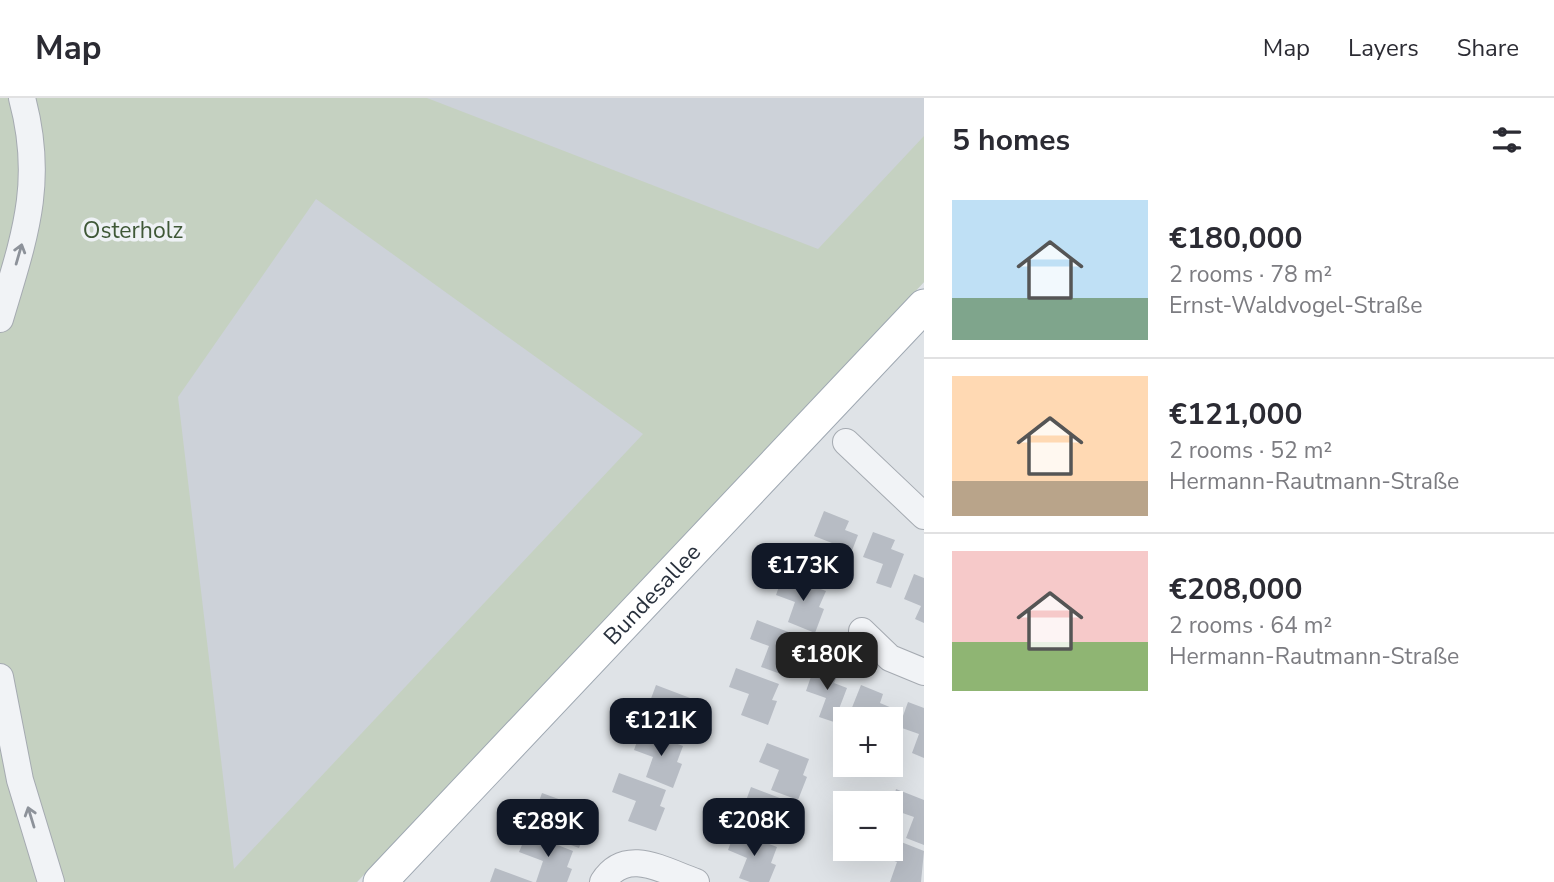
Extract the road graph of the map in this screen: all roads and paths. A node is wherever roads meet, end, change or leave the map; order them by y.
1 (22, 98) edge
2 (924, 306) edge
3 (0, 319) edge
4 (846, 442) dead end
5 (924, 516) edge
6 (862, 631) dead end
7 (924, 672) edge
8 (0, 677) edge
9 (51, 882) edge
10 (380, 882) edge
11 (603, 882) edge
12 (696, 882) edge

3 -> 1 street
2 - 10 main road, Bundesallee
4 - 5 street
6 - 7 street
9 -> 8 street
11 - 12 street

